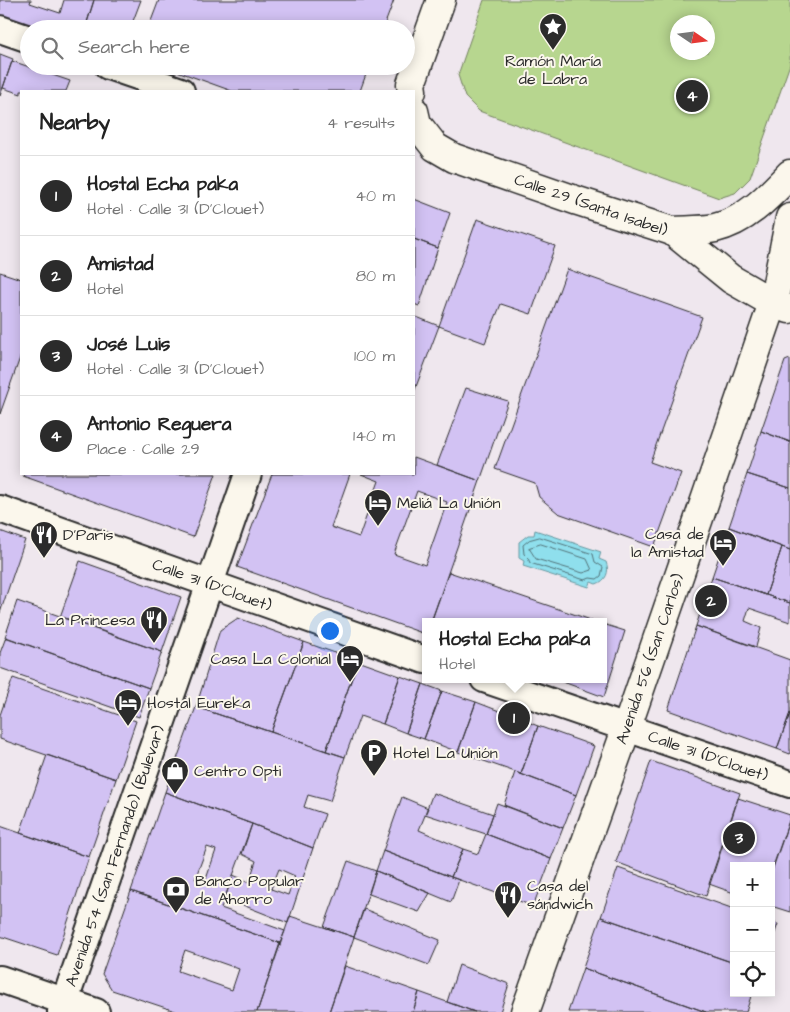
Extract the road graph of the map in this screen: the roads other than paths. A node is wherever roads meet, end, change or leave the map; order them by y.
1 (441, 0) edge
2 (0, 29) edge
3 (20, 36) edge
4 (415, 73) edge
5 (134, 75) edge
6 (414, 75) edge
7 (178, 90) edge
8 (412, 90) edge
9 (415, 120) edge
10 (790, 174) edge
11 (790, 218) edge
12 (672, 231) junction
13 (781, 306) edge
14 (248, 475) edge
15 (0, 508) edge
16 (210, 584) junction
17 (422, 659) edge
18 (496, 683) edge
19 (627, 727) junction
20 (790, 784) edge
21 (0, 980) edge
22 (62, 1007) edge
23 (96, 1012) edge
24 (525, 1012) edge

1 - 4 main road
2 - 3 street
5 - 7 street
6 - 8 main road
9 - 12 main road, Calle 29 (Santa Isabel)
10 - 12 main road
11 - 13 main road, Avenida 56 (San Carlos)
12 - 13 main road, Calle 29 (Santa Isabel)
13 - 19 main road, Avenida 56 (San Carlos)
14 - 16 street, Avenida 54 (San Fernando) (Bulevar)
15 - 16 street, Calle 31 (D'Clouet)
16 - 17 street, Calle 31 (D'Clouet)
16 - 22 street, Avenida 54 (San Fernando) (Bulevar)
18 - 19 street, Calle 31 (D'Clouet)
19 - 20 street, Calle 31 (D'Clouet)
19 - 24 main road, Avenida 56 (San Carlos)
21 - 22 street
22 - 23 street

